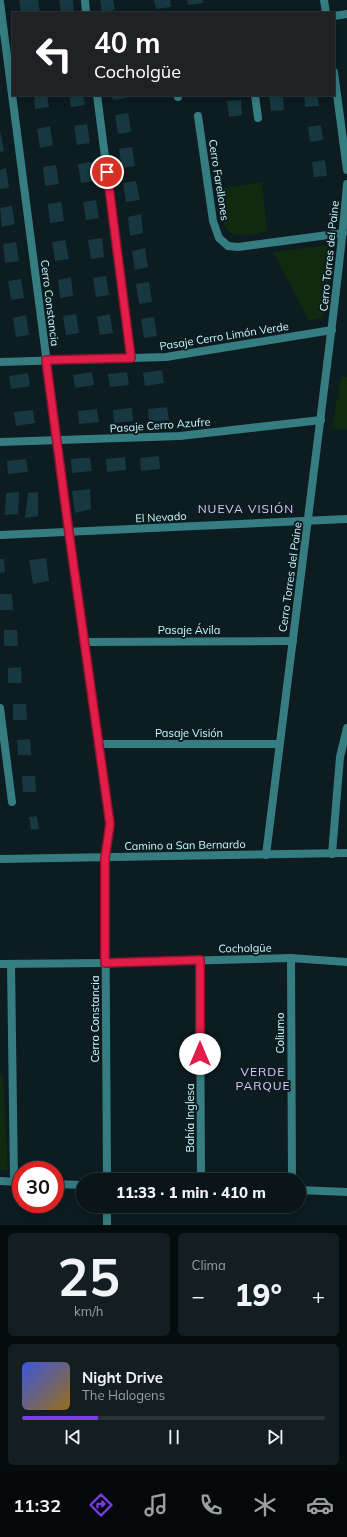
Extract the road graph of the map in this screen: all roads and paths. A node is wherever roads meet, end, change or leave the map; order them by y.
1 (85, 0) edge
2 (324, 0) edge
3 (0, 2) edge
4 (86, 12) edge
5 (326, 12) edge
6 (347, 14) edge
7 (335, 16) edge
8 (7, 60) edge
9 (335, 80) edge
10 (97, 96) edge
11 (255, 96) edge
12 (198, 116) dead end
13 (258, 118) dead end
14 (347, 170) edge
15 (347, 184) edge
16 (343, 233) junction
17 (332, 330) junction
18 (131, 358) junction
19 (46, 360) junction
20 (0, 362) edge
21 (321, 420) junction
22 (57, 441) junction
23 (0, 442) edge
24 (347, 519) edge
25 (309, 521) junction
26 (69, 533) junction
27 (0, 535) edge
28 (293, 641) junction
29 (85, 642) junction
30 (0, 708) edge
31 (347, 728) edge
32 (99, 744) junction
33 (279, 744) junction
34 (12, 802) dead end
35 (347, 853) edge
36 (332, 854) junction
37 (266, 855) junction
38 (105, 858) junction
39 (0, 859) edge
40 (290, 958) junction
41 (200, 960) junction
42 (347, 962) edge
43 (105, 963) junction
44 (0, 964) edge
45 (11, 964) junction
46 (16, 1161) edge
47 (106, 1173) edge
48 (201, 1173) edge
49 (292, 1173) edge
50 (0, 1181) edge
51 (12, 1182) edge
52 (64, 1184) edge
53 (76, 1185) edge
54 (306, 1190) edge
55 (347, 1192) edge
56 (107, 1213) edge
57 (107, 1225) edge

1 - 4 street
2 - 5 street
3 - 8 street, Cerro Constancia
6 - 7 street
8 - 19 street, Cerro Constancia
9 - 14 street
10 - 18 street
11 - 13 street
12 - 16 street, Cerro Farellones
15 - 16 street, Cerro Torres del Paine
16 - 17 street, Cerro Torres del Paine
17 - 18 street, Pasaje Cerro Limón Verde
17 - 21 street, Cerro Torres del Paine
18 - 19 street, Pasaje Cerro Limón Verde
19 - 20 street, Pasaje Cerro Limón Verde
19 - 22 street, Cerro Constancia
21 - 22 street, Pasaje Cerro Azufre
21 - 25 street, Cerro Torres del Paine
22 - 23 street, Pasaje Cerro Azufre
22 - 26 street, Cerro Constancia
24 - 25 street, El Nevado
25 - 26 street, El Nevado
25 - 28 street, Cerro Torres del Paine
26 - 27 street, El Nevado
26 - 29 street, Cerro Constancia
28 - 29 street, Pasaje Ávila
28 - 33 street, Cerro Torres del Paine
29 - 32 street, Cerro Constancia
30 - 34 street
31 - 36 street
32 - 33 street, Pasaje Visión
32 - 38 street, Cerro Constancia
33 - 37 street, Cerro Torres del Paine
35 - 36 street, Camino a San Bernardo
36 - 37 street, Camino a San Bernardo
37 - 38 street, Camino a San Bernardo
38 - 39 street, Camino a San Bernardo
38 - 43 street, Cerro Constancia
40 - 41 street, Cocholgüe
40 - 42 street, Cocholgüe
40 - 49 street, Coliumo
41 - 43 street, Cocholgüe
41 - 48 street, Bahía Inglesa
43 - 45 street, Cocholgüe
43 - 47 street, Cerro Constancia
44 - 45 street, Cocholgüe
45 - 46 street
50 - 51 street
52 - 53 street
54 - 55 street
56 - 57 street

